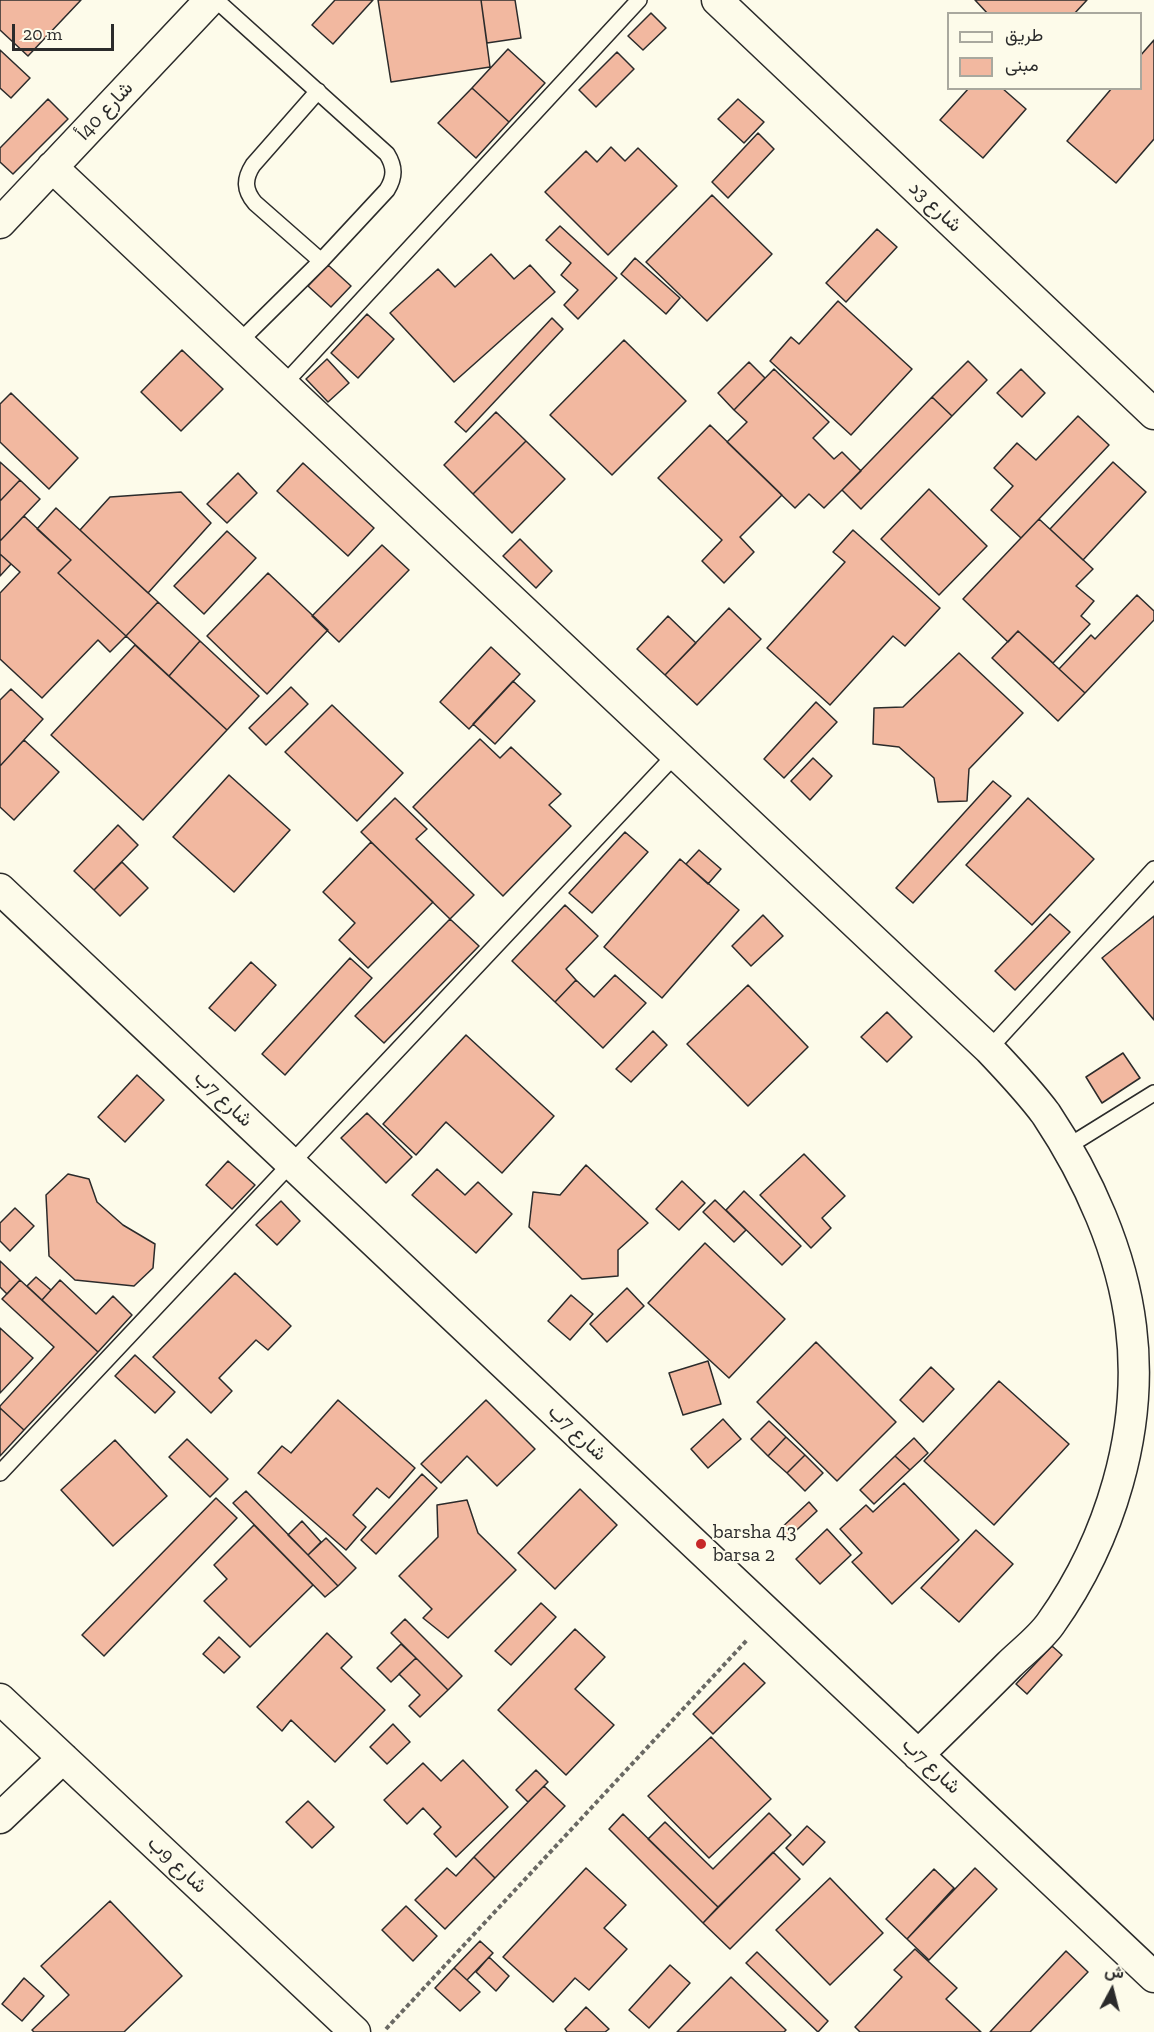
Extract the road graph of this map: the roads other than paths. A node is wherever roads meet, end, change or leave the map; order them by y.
1 (210, 0) edge
2 (216, 0) edge
3 (639, 0) edge
4 (717, 0) edge
5 (318, 92) junction
6 (52, 167) junction
7 (0, 223) edge
8 (321, 261) junction
9 (239, 342) junction
10 (284, 384) junction
11 (1154, 414) edge
12 (676, 754) junction
13 (1154, 869) edge
14 (0, 889) edge
15 (989, 1049) junction
16 (1154, 1093) edge
17 (1067, 1147) junction
18 (291, 1163) junction
19 (0, 1473) edge
20 (0, 1699) edge
21 (918, 1755) junction
22 (63, 1758) junction
23 (0, 1818) edge
24 (1154, 1977) edge
25 (354, 2032) edge

1 - 6 street, شارع 40أ
2 - 5 lane
3 - 10 lane
4 - 11 street, شارع 3د
5 - 8 lane
5 - 8 lane
6 - 7 street, شارع 40أ
6 - 9 street
8 - 9 lane
9 - 10 street
10 - 12 street
12 - 15 street
12 - 18 lane
13 - 15 lane
14 - 18 street, شارع 7ب
15 - 17 street
16 - 17 lane
17 - 21 street
18 - 19 lane
18 - 21 street, شارع 7ب
20 - 22 street, شارع 9ب
21 - 24 street, شارع 7ب
22 - 23 street
22 - 25 street, شارع 9ب

